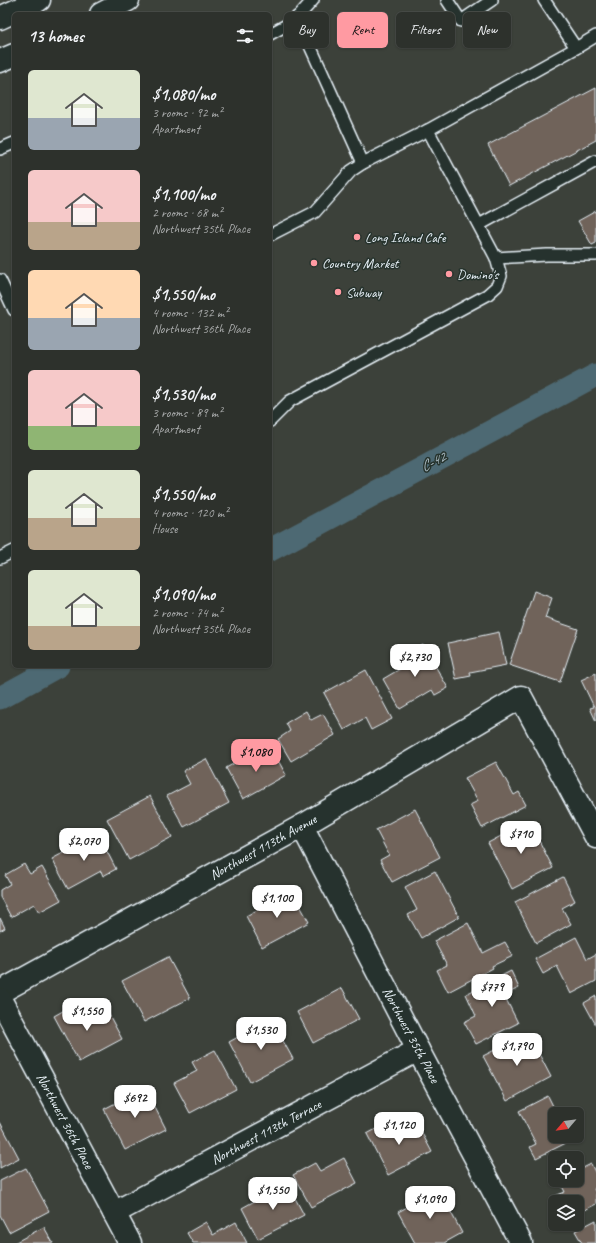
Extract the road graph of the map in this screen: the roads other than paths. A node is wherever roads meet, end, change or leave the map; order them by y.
1 (38, 0) edge
2 (128, 0) edge
3 (313, 0) edge
4 (447, 0) edge
5 (492, 0) edge
6 (544, 0) edge
7 (12, 12) edge
8 (13, 12) edge
9 (105, 12) edge
10 (302, 12) edge
11 (0, 18) edge
12 (284, 26) edge
13 (272, 33) edge
14 (594, 41) edge
15 (311, 48) edge
16 (576, 48) junction
17 (12, 56) edge
18 (0, 61) edge
19 (428, 130) junction
20 (12, 144) edge
21 (0, 149) edge
22 (596, 161) edge
23 (363, 163) junction
24 (479, 224) junction
25 (272, 234) edge
26 (596, 255) edge
27 (496, 258) junction
28 (0, 280) edge
29 (12, 306) edge
30 (272, 419) edge
31 (12, 552) edge
32 (0, 558) edge
33 (302, 826) junction
34 (596, 836) edge
35 (0, 992) edge
36 (0, 999) edge
37 (418, 1050) junction
38 (114, 1213) junction
39 (130, 1243) edge
40 (521, 1243) edge

1 - 8 street
2 - 9 street
3 - 10 lane
4 - 5 lane
6 - 16 lane
7 - 11 street
12 - 13 lane
14 - 16 lane
15 - 23 lane
16 - 19 lane
17 - 18 street
19 - 23 lane
19 - 24 lane
20 - 21 lane
22 - 24 lane
23 - 25 lane
24 - 27 lane
26 - 27 lane
27 - 30 lane
28 - 29 lane
31 - 32 lane
33 - 34 street, Northwest 113th Avenue
33 - 35 street, Northwest 113th Avenue
33 - 37 street, Northwest 35th Place
36 - 38 street, Northwest 36th Place
37 - 38 street, Northwest 113th Terrace
37 - 40 street, Northwest 35th Place
38 - 39 street, Northwest 36th Place

